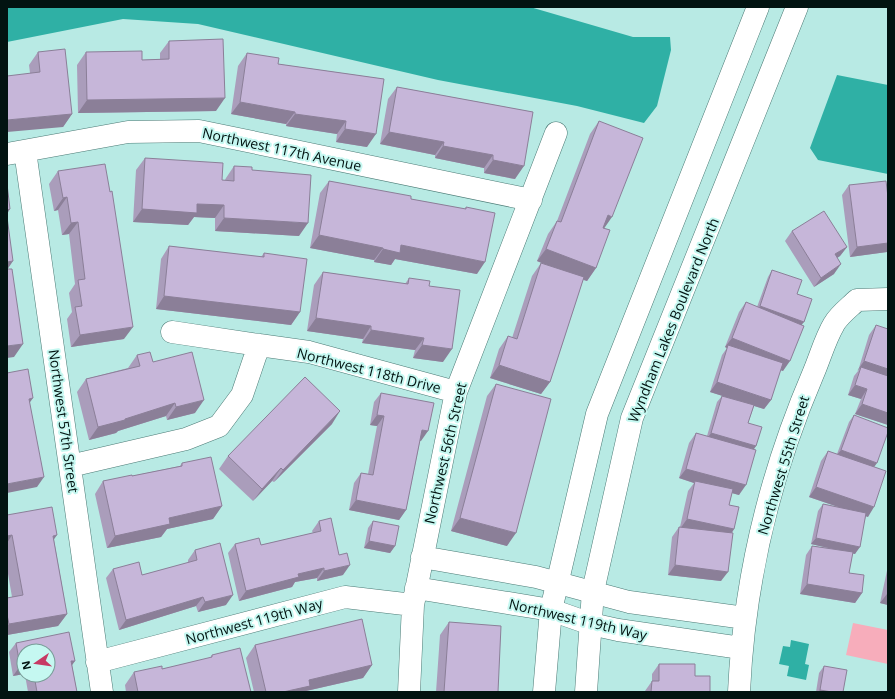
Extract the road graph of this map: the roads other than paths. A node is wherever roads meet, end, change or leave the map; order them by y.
1 (758, 7) edge
2 (797, 7) edge
3 (556, 133) dead end
4 (16, 152) edge
5 (531, 200) junction
6 (888, 299) edge
7 (172, 332) dead end
8 (259, 346) junction
9 (456, 392) junction
10 (70, 466) junction
11 (422, 557) junction
12 (558, 582) junction
13 (593, 591) junction
14 (414, 596) junction
15 (551, 610) junction
16 (745, 618) junction
17 (590, 624) junction
18 (741, 648) junction
19 (97, 662) junction
20 (102, 692) edge
21 (409, 692) edge
22 (544, 692) edge
23 (586, 692) edge
24 (739, 692) edge

1 - 12 street
2 - 13 street, Wyndham Lakes Boulevard North
3 - 5 street, Northwest 56th Street
4 - 5 street, Northwest 117th Avenue
4 - 10 street, Northwest 57th Street
5 - 9 street, Northwest 56th Street
6 - 16 street, Northwest 55th Street
7 - 8 street, Northwest 118th Drive
8 - 9 street, Northwest 118th Drive
8 - 10 street
9 - 11 street, Northwest 56th Street
10 - 19 street, Northwest 57th Street
11 - 12 street, Northwest 119th Way
11 - 14 street, Northwest 56th Street
12 - 13 street, Northwest 119th Way
12 - 15 street
13 - 16 street, Northwest 119th Way
13 - 17 street, Wyndham Lakes Boulevard North
14 - 15 street, Northwest 119th Way
14 - 19 street, Northwest 119th Way
14 - 21 street, Northwest 56th Street
15 - 17 street, Northwest 119th Way
15 - 22 street
16 - 18 street, Northwest 55th Street
17 - 18 street, Northwest 119th Way
17 - 23 street, Wyndham Lakes Boulevard North
18 - 24 street, Northwest 55th Street
19 - 20 street, Northwest 57th Street

